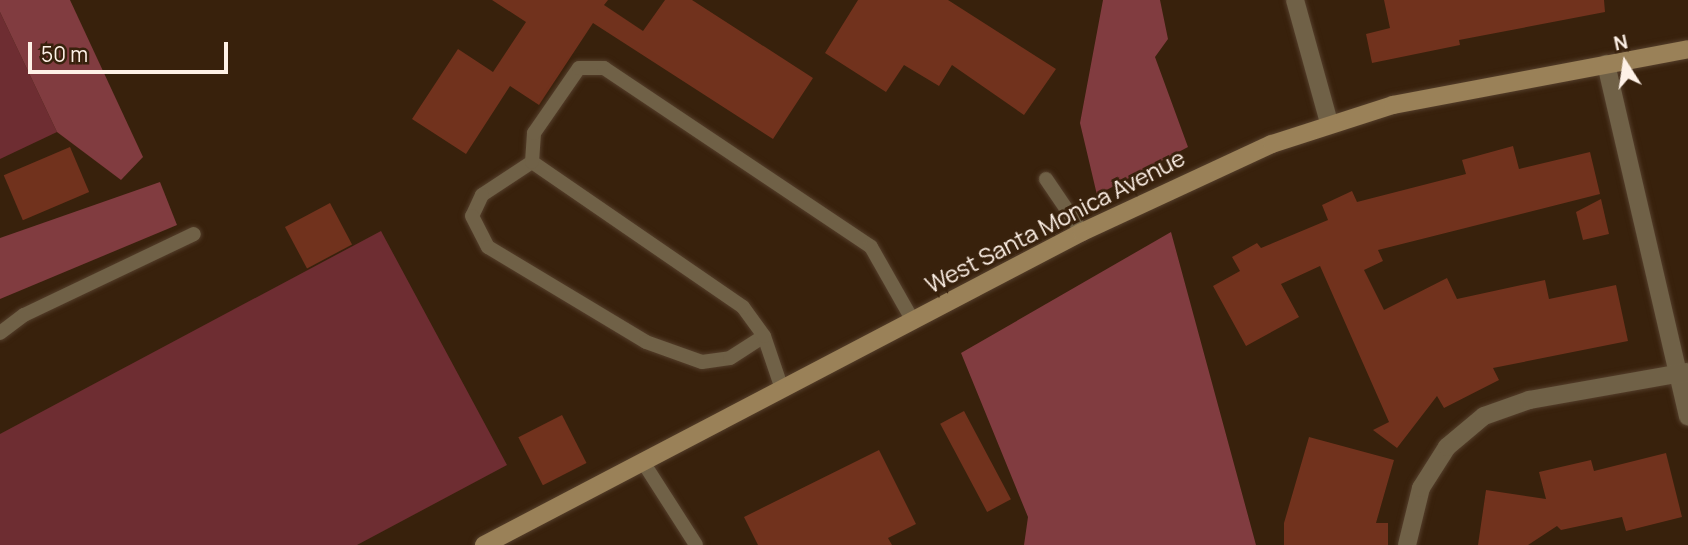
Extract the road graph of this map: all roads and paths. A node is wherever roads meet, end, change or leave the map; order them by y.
1 (1295, 0) edge
2 (1688, 49) edge
3 (1606, 64) junction
4 (1329, 122) junction
5 (532, 162) junction
6 (1046, 179) dead end
7 (1082, 232) junction
8 (194, 234) dead end
9 (913, 321) junction
10 (0, 333) edge
11 (764, 336) junction
12 (1683, 372) edge
13 (782, 389) junction
14 (1688, 417) edge
15 (643, 462) junction
16 (484, 545) edge
17 (696, 545) edge
18 (1407, 545) edge

1 - 4 street
2 - 3 main road, West Santa Monica Avenue
3 - 4 main road, West Santa Monica Avenue
3 - 12 street
4 - 7 main road, West Santa Monica Avenue
5 - 9 lane
5 - 11 lane
5 - 11 lane
6 - 7 lane
7 - 9 main road, West Santa Monica Avenue
8 - 10 lane
9 - 13 main road, West Santa Monica Avenue
11 - 13 lane
12 - 14 street
12 - 18 street
13 - 15 main road, West Santa Monica Avenue
15 - 16 main road, West Santa Monica Avenue
15 - 17 lane

